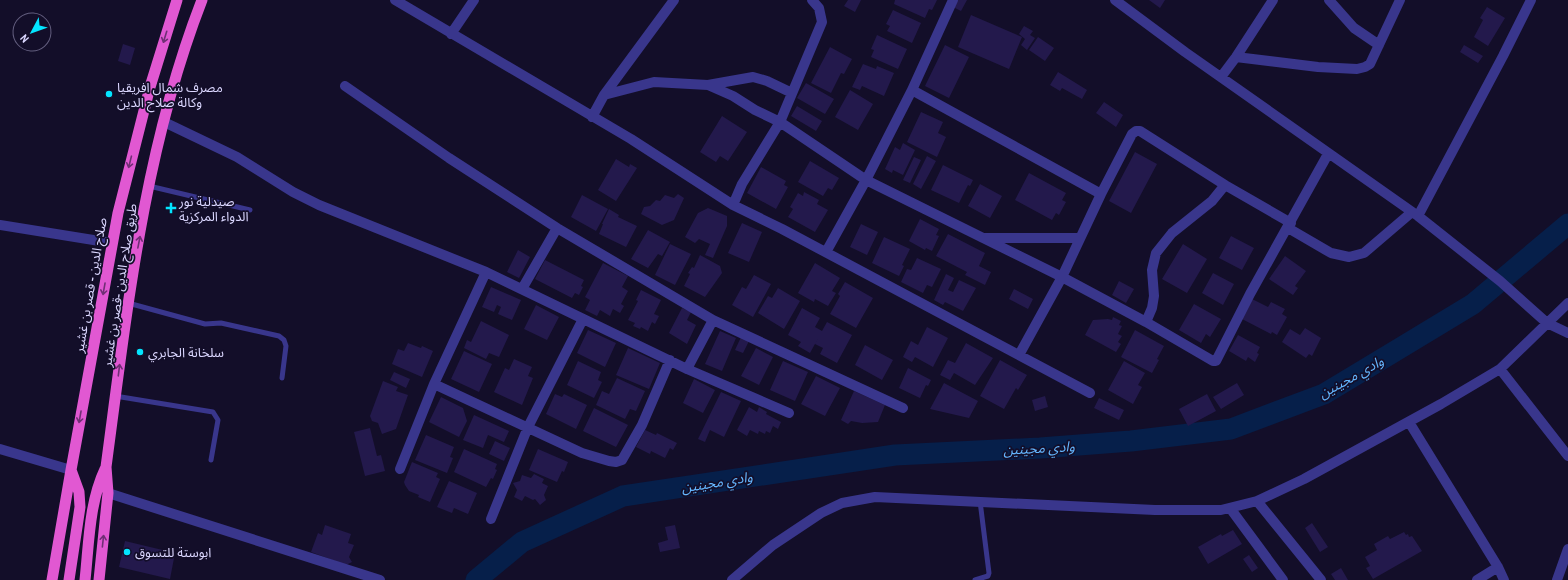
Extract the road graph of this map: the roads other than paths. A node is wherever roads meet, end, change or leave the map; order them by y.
1 (177, 0) edge
2 (202, 0) edge
3 (395, 0) edge
4 (474, 0) edge
5 (674, 0) edge
6 (812, 0) edge
7 (953, 0) edge
8 (1115, 0) edge
9 (1273, 0) edge
10 (1329, 0) edge
11 (1400, 0) edge
12 (1531, 0) edge
13 (451, 34) junction
14 (1379, 45) junction
15 (1236, 57) junction
16 (1221, 77) junction
17 (708, 85) junction
18 (346, 86) dead end
19 (912, 90) junction
20 (792, 93) junction
21 (604, 95) junction
22 (592, 117) junction
23 (164, 122) junction
24 (780, 122) junction
25 (1328, 154) junction
26 (866, 180) junction
27 (1225, 185) junction
28 (149, 186) junction
29 (1101, 194) junction
30 (733, 204) junction
31 (250, 210) dead end
32 (1415, 214) junction
33 (0, 225) edge
34 (1289, 225) junction
35 (557, 228) junction
36 (982, 238) junction
37 (1080, 238) junction
38 (112, 242) junction
39 (826, 252) junction
40 (486, 272) junction
41 (1062, 277) junction
42 (522, 288) junction
43 (128, 303) junction
44 (1568, 303) edge
45 (584, 319) junction
46 (713, 320) junction
47 (1146, 322) junction
48 (1548, 323) junction
49 (1568, 333) edge
50 (1019, 355) junction
51 (670, 360) junction
52 (687, 369) junction
53 (1500, 369) junction
54 (282, 378) dead end
55 (434, 384) junction
56 (1090, 393) dead end
57 (115, 396) junction
58 (903, 408) dead end
59 (789, 413) dead end
60 (1409, 422) junction
61 (528, 427) junction
62 (0, 449) edge
63 (1568, 456) edge
64 (211, 460) dead end
65 (106, 468) junction
66 (400, 469) dead end
67 (71, 470) junction
68 (108, 493) junction
69 (980, 501) junction
70 (1258, 501) junction
71 (1230, 508) junction
72 (491, 519) dead end
73 (1568, 549) edge
74 (1498, 567) junction
75 (52, 580) edge
76 (69, 580) edge
77 (85, 580) edge
78 (99, 580) edge
79 (380, 580) edge
80 (732, 580) edge
81 (975, 580) edge
82 (1283, 580) edge
83 (1321, 580) edge
84 (1477, 580) edge
85 (1504, 580) edge
86 (1557, 580) edge

1 -> 38 highway, صلاح الدين - قصر بن غشير
2 - 23 highway, طريق صلاح الدين -قصر بن غشير
3 - 13 street
4 - 13 street
5 - 21 street
6 - 20 street
7 - 19 street
8 - 16 street
9 - 15 street
10 - 14 street
11 - 14 street
12 - 32 street
13 - 22 street
14 - 15 street
15 - 16 street
16 - 25 street
17 - 20 street
17 - 21 street
17 - 24 street
18 - 35 street
19 - 26 street
19 - 29 street
20 - 24 street
21 - 22 street
22 - 30 street
23 - 28 highway, طريق صلاح الدين -قصر بن غشير
23 - 40 street
24 - 26 street
24 - 30 street
25 - 32 street
25 - 34 street
26 - 36 street
26 - 39 street
27 - 29 street
27 - 34 street
27 - 47 street
28 - 31 lane
43 -> 28 highway, طريق صلاح الدين -قصر بن غشير
29 - 37 street
30 - 39 street
32 - 34 street
32 - 48 street
33 - 38 street
34 - 47 street
35 - 42 street
35 - 46 street
36 - 37 street
36 - 41 street
37 - 41 street
38 -> 67 highway, صلاح الدين - قصر بن غشير
39 - 50 street
40 - 42 street
40 - 55 street
41 - 47 street
41 - 50 street
42 - 45 street
43 - 54 lane
57 -> 43 highway, طريق صلاح الدين -قصر بن غشير
44 - 48 street
45 - 51 street
45 - 61 street
46 - 52 street
46 - 58 street
48 - 49 street
48 - 53 street
50 - 56 street
51 - 52 street
51 - 61 street
52 - 59 street
53 - 60 street
53 - 63 street
55 - 61 street
55 - 66 street
57 - 64 lane
57 - 65 highway, طريق صلاح الدين -قصر بن غشير
60 - 70 street
60 - 74 street
61 - 72 street
62 - 67 street
65 - 68 highway, طريق صلاح الدين -قصر بن غشير
65 - 77 highway
67 - 75 highway, صلاح الدين - قصر بن غشير
67 - 76 highway
78 -> 68 highway, طريق صلاح الدين -قصر بن غشير
68 - 79 street
69 - 71 street
69 - 80 street
69 - 81 lane
70 - 71 street
70 - 83 street
71 - 82 street
73 - 86 street
74 - 84 street
74 - 85 street

